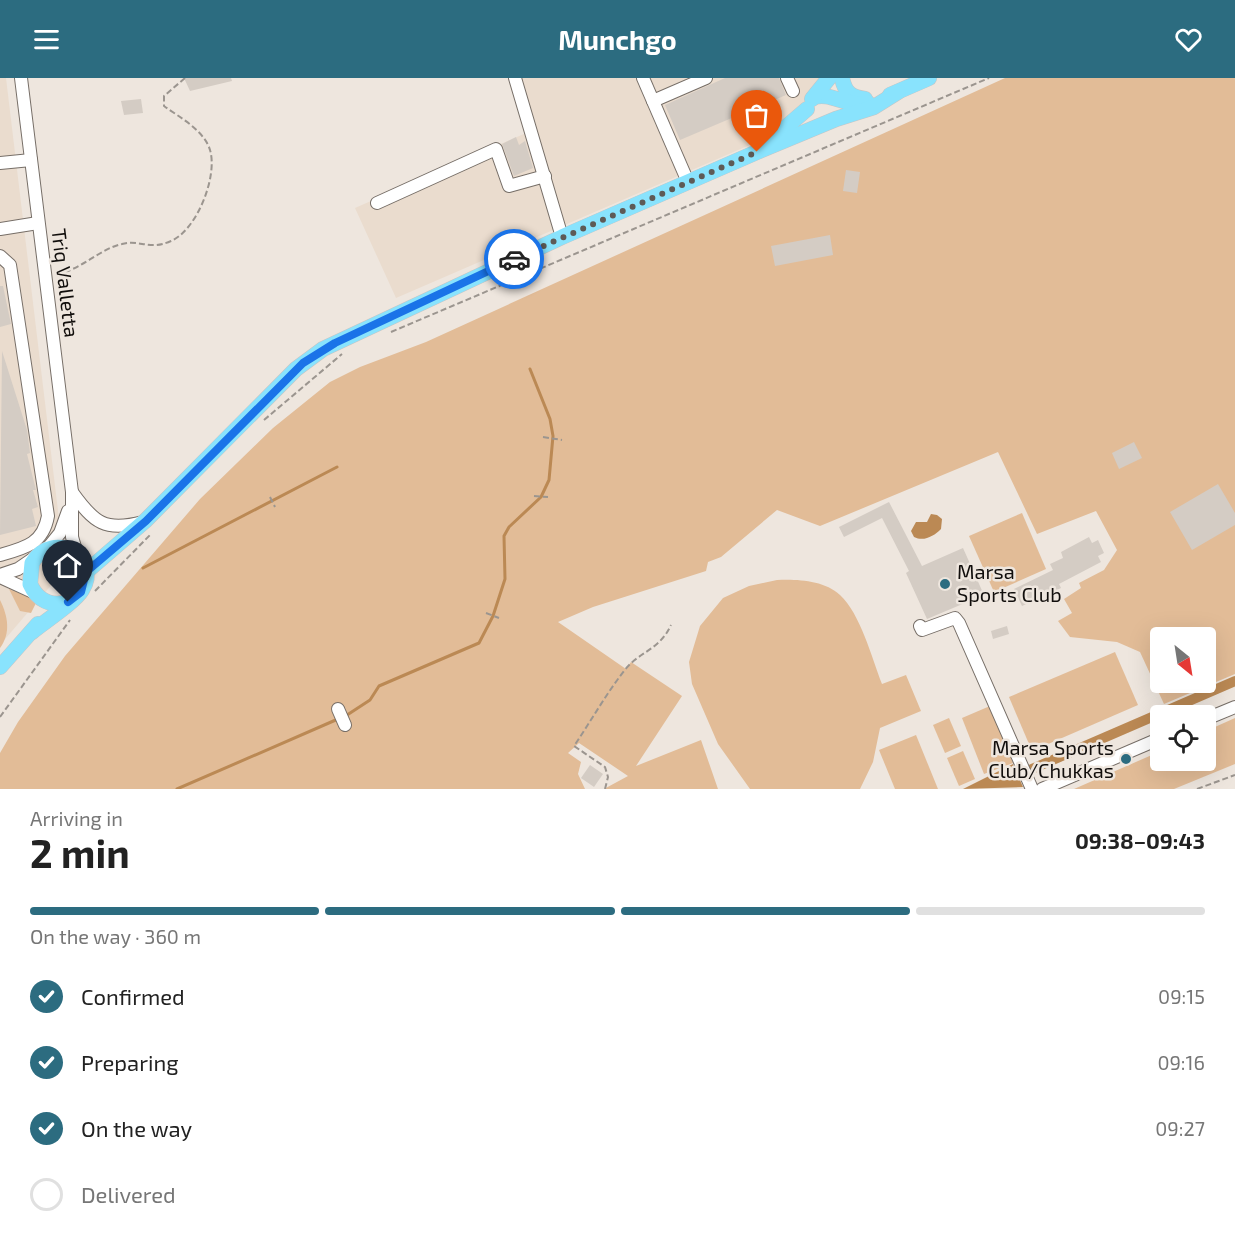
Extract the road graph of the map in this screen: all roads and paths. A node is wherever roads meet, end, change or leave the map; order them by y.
1 (21, 78) edge
2 (185, 78) edge
3 (515, 78) edge
4 (643, 78) edge
5 (706, 78) edge
6 (787, 78) edge
7 (831, 78) edge
8 (842, 78) edge
9 (929, 78) edge
10 (989, 78) edge
11 (792, 92) dead end
12 (653, 101) junction
13 (827, 105) junction
14 (820, 126) junction
15 (757, 152) junction
16 (31, 160) junction
17 (0, 163) edge
18 (545, 176) junction
19 (688, 182) junction
20 (377, 203) dead end
21 (38, 224) junction
22 (1, 230) edge
23 (562, 237) junction
24 (0, 256) edge
25 (44, 276) junction
26 (389, 333) dead end
27 (345, 352) dead end
28 (261, 423) dead end
29 (543, 437) dead end
30 (562, 440) dead end
31 (72, 492) junction
32 (534, 496) dead end
33 (270, 497) dead end
34 (548, 497) dead end
35 (275, 507) dead end
36 (150, 526) junction
37 (41, 554) junction
38 (0, 555) edge
39 (81, 561) junction
40 (0, 576) edge
41 (39, 596) junction
42 (89, 597) dead end
43 (71, 608) junction
44 (486, 613) dead end
45 (500, 618) dead end
46 (671, 625) dead end
47 (920, 626) dead end
48 (32, 632) junction
49 (0, 667) edge
50 (1235, 707) edge
51 (338, 709) dead end
52 (1216, 715) edge
53 (0, 717) edge
54 (345, 725) dead end
55 (1150, 743) edge
56 (1235, 775) edge
57 (604, 789) edge
58 (1032, 789) edge
59 (1042, 789) edge
60 (1197, 789) edge

1 - 16 street, Triq Valletta
2 - 25 path
3 - 18 street
4 - 12 street
5 - 12 street
6 - 11 street
7 - 13 main road
8 - 9 main road
9 - 13 main road
10 - 26 path
12 - 19 street
13 - 14 main road
13 - 14 main road
13 - 15 main road
14 - 15 main road
15 - 19 main road
16 - 17 street
16 - 21 street, Triq Valletta
18 - 20 street
18 - 23 street
19 - 23 main road
21 - 22 street
21 - 25 street, Triq Valletta
23 - 36 main road
24 - 38 street
25 - 31 street, Triq Valletta
27 - 28 path
29 - 30 path
31 - 36 street
31 - 37 street, Triq Valletta
31 - 39 street, Triq Valletta
32 - 34 path
33 - 35 path
36 - 39 main road
36 - 42 path
37 - 39 main road
37 - 40 street
37 - 41 main road
39 - 43 main road
40 - 41 street
41 - 43 main road
41 - 48 main road
43 - 48 main road
43 - 53 path
44 - 45 path
46 - 57 path
47 - 58 street
48 - 49 main road
50 - 52 street
51 - 54 street
55 - 59 street
56 - 60 path

